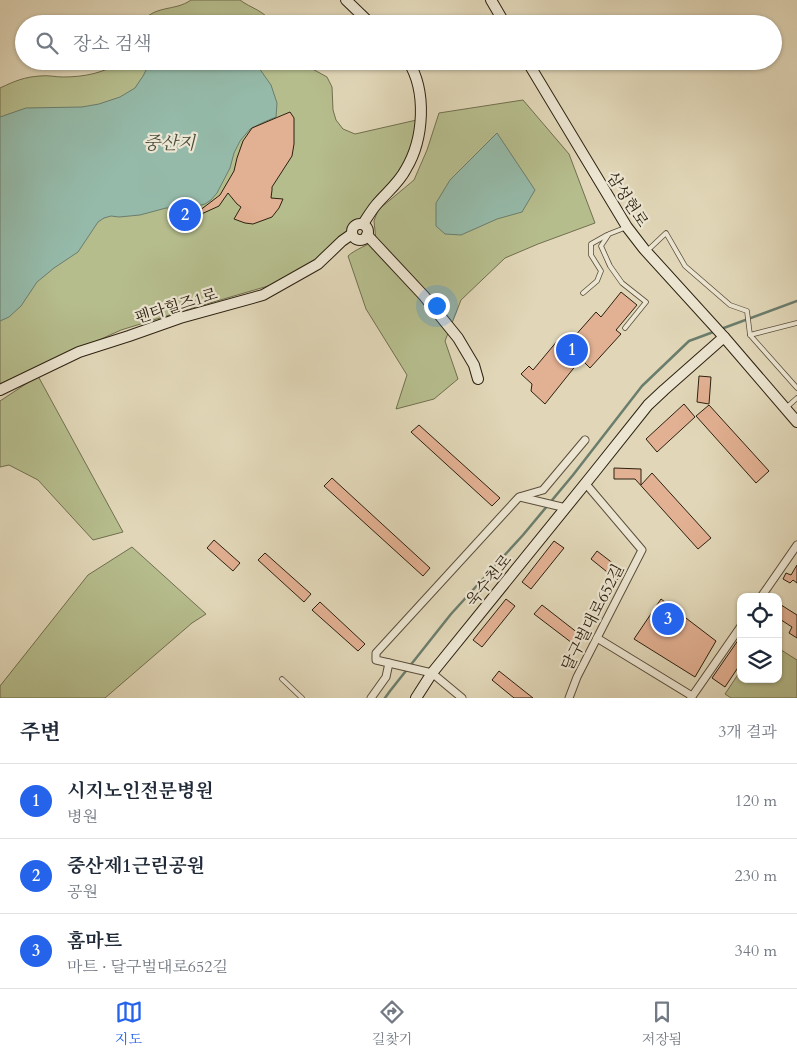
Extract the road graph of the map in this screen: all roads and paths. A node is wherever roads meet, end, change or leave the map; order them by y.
1 (346, 0) edge
2 (491, 0) edge
3 (362, 15) edge
4 (500, 15) edge
5 (412, 70) edge
6 (532, 70) edge
7 (363, 224) junction
8 (626, 227) junction
9 (352, 234) junction
10 (609, 234) junction
11 (367, 236) junction
12 (646, 252) junction
13 (583, 293) dead end
14 (797, 323) edge
15 (625, 328) dead end
16 (750, 335) junction
17 (724, 337) junction
18 (478, 380) dead end
19 (797, 388) edge
20 (0, 390) edge
21 (797, 398) edge
22 (785, 408) junction
23 (797, 422) edge
24 (585, 440) dead end
25 (586, 484) junction
26 (519, 497) junction
27 (566, 508) junction
28 (797, 545) edge
29 (764, 593) edge
30 (737, 632) edge
31 (597, 638) junction
32 (389, 663) junction
33 (432, 673) junction
34 (282, 679) dead end
35 (691, 697) edge
36 (302, 698) edge
37 (371, 698) edge
38 (416, 698) edge
39 (462, 698) edge
40 (569, 698) edge

1 - 3 main road
2 - 4 main road
5 - 7 main road
6 - 8 main road, 삼성현로
7 - 9 main road
7 - 11 main road
8 - 10 lane
8 - 12 main road, 삼성현로
9 - 11 main road
9 - 20 main road, 펜타힐즈1로
10 - 13 lane
10 - 15 lane
11 - 18 main road
12 - 16 lane
12 - 17 main road, 삼성현로
14 - 16 lane
16 - 19 lane
17 - 22 main road, 삼성현로
17 - 25 main road, 욱수천로
21 - 22 lane
22 - 23 main road, 삼성현로
24 - 26 street
25 - 27 main road, 욱수천로
25 - 31 street, 달구벌대로652길
26 - 27 street
26 - 32 street
27 - 33 main road, 욱수천로
28 - 29 street
30 - 35 street
31 - 35 street
31 - 40 street, 달구벌대로652길
32 - 33 street
32 - 37 street
33 - 38 main road, 욱수천로
33 - 39 street
34 - 36 lane

